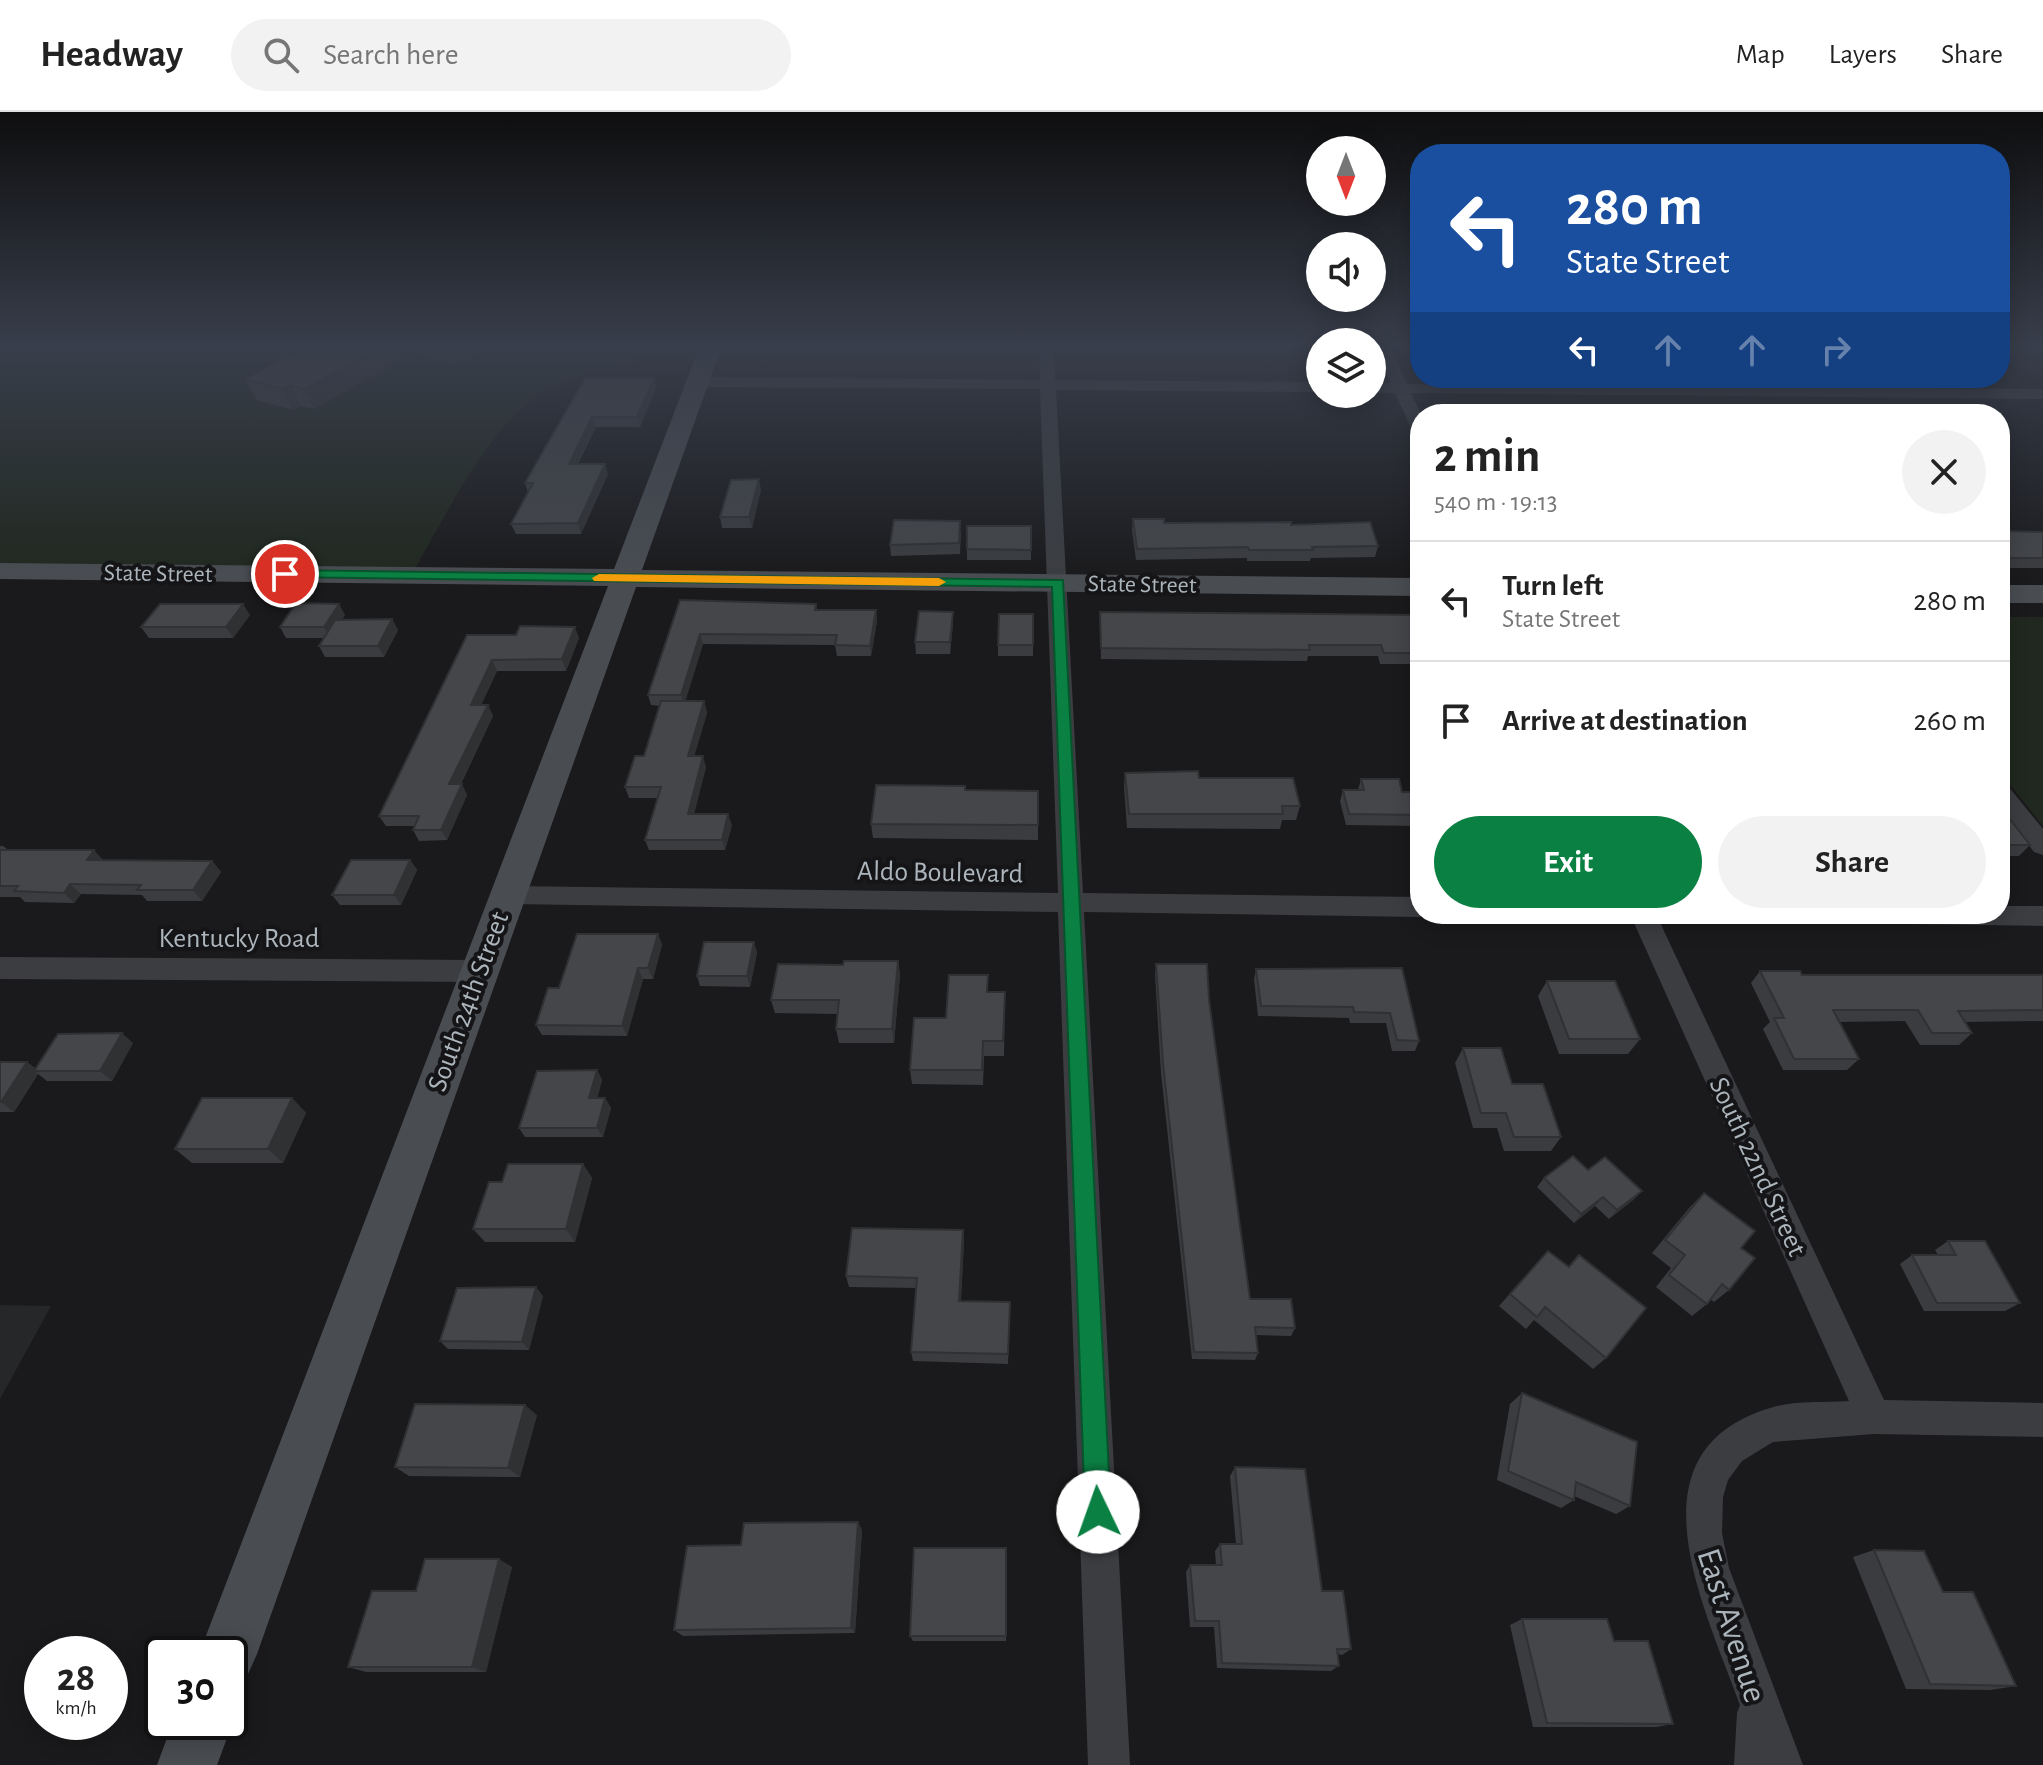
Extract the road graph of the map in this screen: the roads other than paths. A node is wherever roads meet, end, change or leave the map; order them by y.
1 (682, 425) edge
2 (1050, 425) edge
3 (0, 571) edge
4 (627, 578) junction
5 (1058, 583) junction
6 (1410, 587) edge
7 (2010, 594) edge
8 (2043, 594) edge
9 (2010, 805) edge
10 (2043, 846) edge
11 (507, 895) junction
12 (1071, 902) junction
13 (1410, 907) edge
14 (2010, 916) edge
15 (2043, 916) edge
16 (1648, 924) edge
17 (0, 968) edge
18 (478, 971) junction
19 (1874, 1417) junction
20 (2043, 1420) edge
21 (235, 1636) edge
22 (1757, 1698) junction
23 (196, 1740) edge
24 (187, 1765) edge
25 (1109, 1765) edge
26 (1755, 1765) edge
27 (1782, 1765) edge

1 - 4 main road, South 24th Street
2 - 5 street
3 - 4 main road, State Street
4 - 5 main road, State Street
4 - 11 main road, South 24th Street
5 - 6 main road, State Street
5 - 12 street
7 - 8 main road
9 - 10 street
11 - 12 street, Aldo Boulevard
11 - 18 main road, South 24th Street
12 - 13 street, Aldo Boulevard
12 - 25 street
14 - 15 street
16 - 19 street, South 22nd Street
17 - 18 street, Kentucky Road
18 - 21 main road, South 24th Street
19 - 20 street, East Avenue
19 - 22 street, East Avenue
22 - 26 street
22 - 27 street, East Avenue
23 - 24 main road

